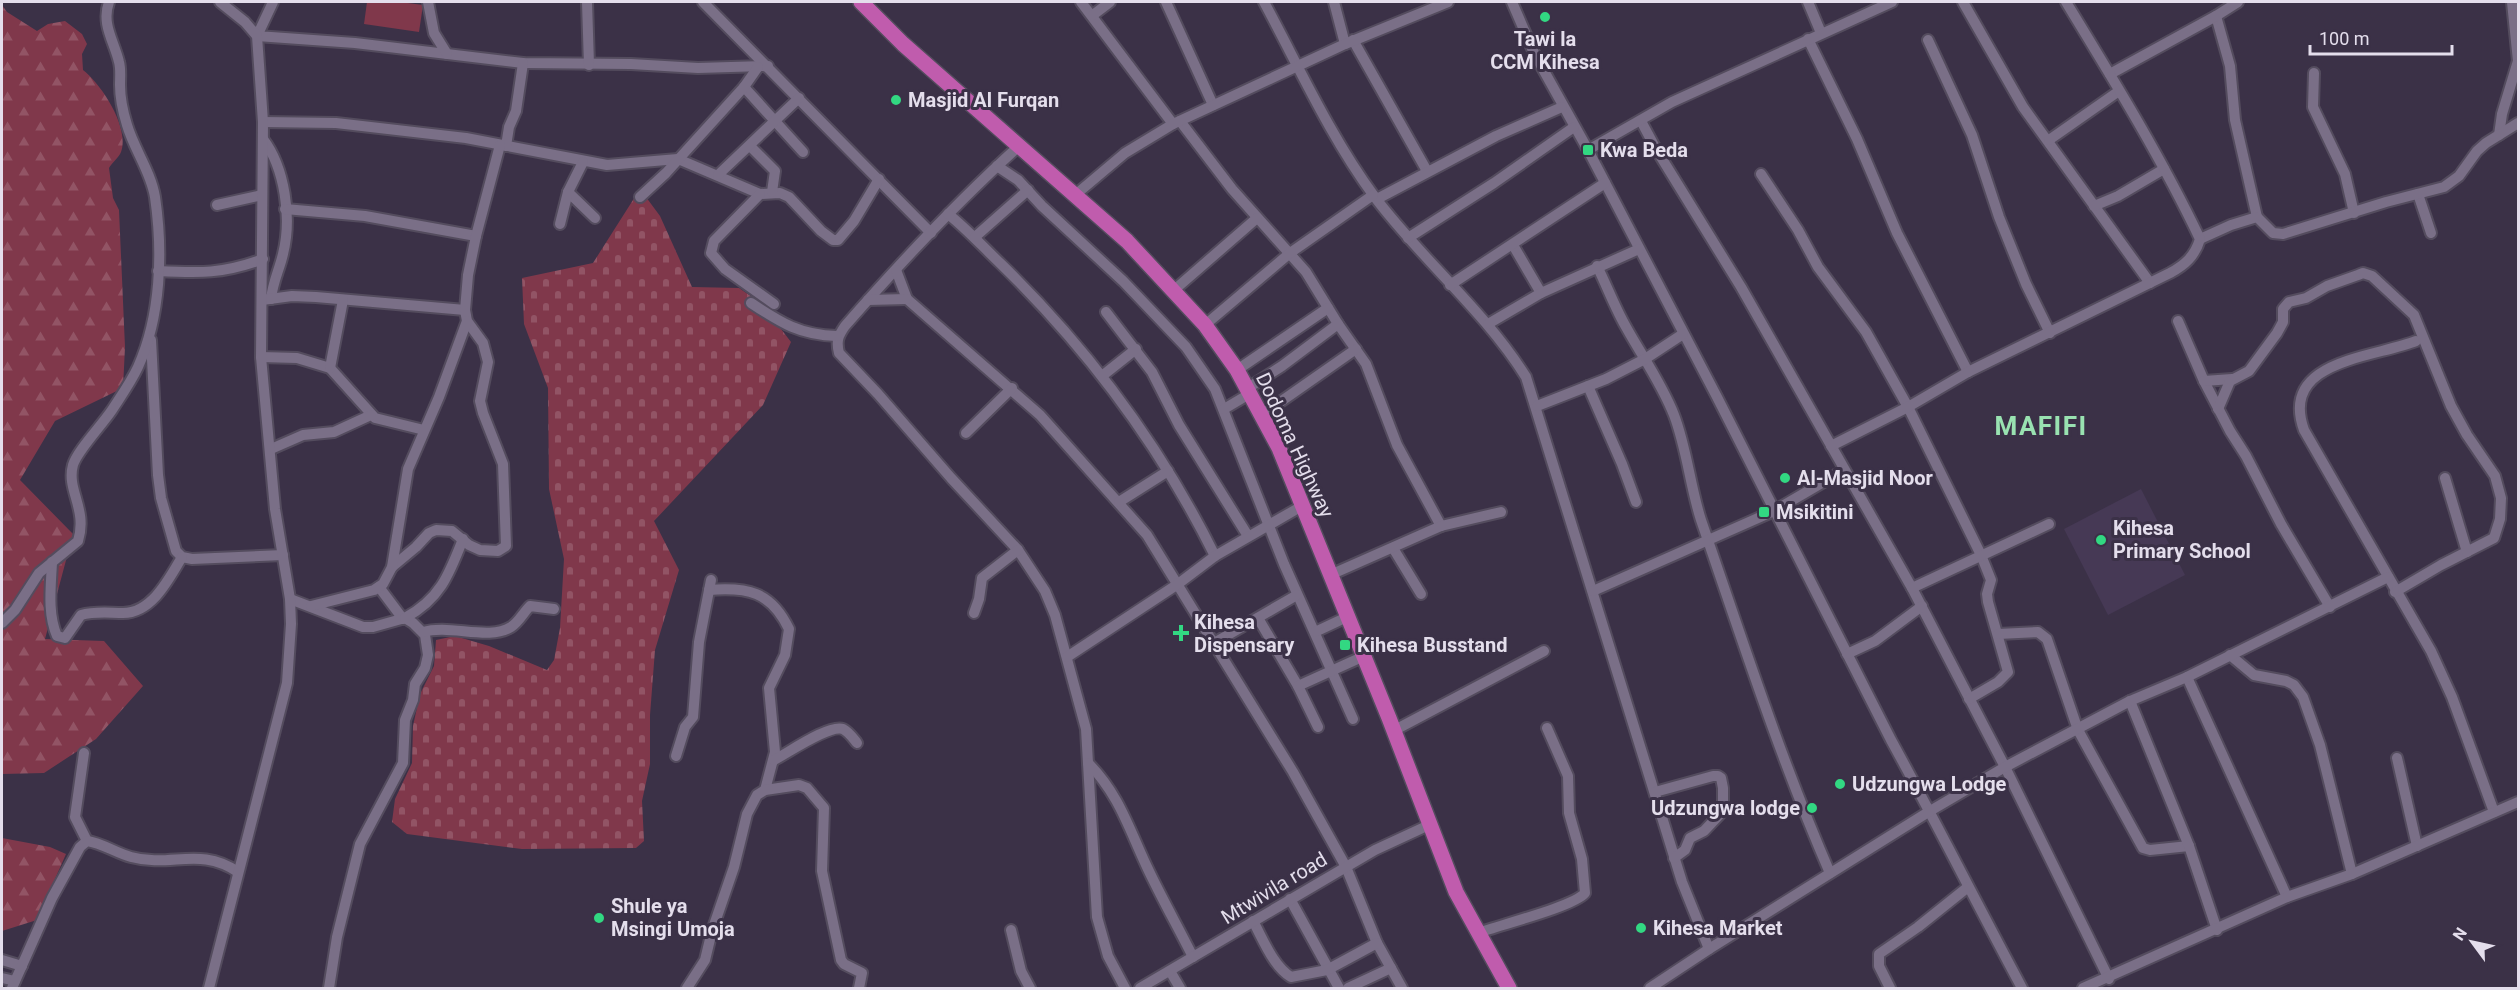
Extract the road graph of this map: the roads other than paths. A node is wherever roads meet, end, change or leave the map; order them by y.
1 (109, 2) edge
2 (220, 2) edge
3 (273, 2) edge
4 (428, 2) edge
5 (587, 2) edge
6 (703, 2) edge
7 (861, 2) edge
8 (1081, 2) edge
9 (1110, 2) edge
10 (1166, 2) edge
11 (1264, 2) edge
12 (1334, 2) edge
13 (1448, 2) edge
14 (1512, 2) edge
15 (1808, 2) edge
16 (1892, 2) edge
17 (1963, 2) edge
18 (2066, 2) edge
19 (2238, 2) edge
20 (2512, 2) edge
21 (1422, 6) edge
22 (1093, 15) junction
23 (2216, 16) junction
24 (1821, 33) junction
25 (257, 36) junction
26 (1808, 39) junction
27 (1928, 40) dead end
28 (1349, 42) junction
29 (447, 54) junction
30 (523, 63) junction
31 (589, 65) junction
32 (763, 66) junction
33 (1296, 66) junction
34 (2314, 73) dead end
35 (2110, 74) junction
36 (2516, 74) edge
37 (744, 87) junction
38 (2119, 91) junction
39 (799, 98) junction
40 (1213, 105) junction
41 (1562, 107) junction
42 (775, 121) junction
43 (1641, 121) junction
44 (263, 122) junction
45 (1177, 123) junction
46 (2518, 123) edge
47 (1574, 127) junction
48 (2499, 135) junction
49 (262, 139) junction
50 (2049, 140) junction
51 (503, 145) junction
52 (750, 146) junction
53 (1019, 146) junction
54 (1588, 150) junction
55 (803, 152) dead end
56 (678, 159) junction
57 (583, 162) junction
58 (997, 166) junction
59 (2164, 169) junction
60 (1426, 171) junction
61 (1761, 174) dead end
62 (718, 175) junction
63 (879, 178) junction
64 (1605, 183) junction
65 (1028, 190) junction
66 (568, 192) junction
67 (772, 192) junction
68 (759, 194) junction
69 (2418, 194) junction
70 (262, 195) junction
71 (1074, 196) junction
72 (640, 197) dead end
73 (1375, 197) junction
74 (217, 205) dead end
75 (2094, 206) junction
76 (285, 209) junction
77 (2354, 213) junction
78 (948, 214) junction
79 (2257, 217) junction
80 (595, 218) dead end
81 (1257, 218) junction
82 (560, 224) dead end
83 (931, 233) junction
84 (2431, 233) dead end
85 (476, 236) junction
86 (975, 237) junction
87 (1408, 238) junction
88 (2200, 239) junction
89 (1513, 245) junction
90 (1638, 249) junction
91 (1290, 253) junction
92 (263, 259) junction
93 (1597, 266) junction
94 (896, 270) junction
95 (158, 271) junction
96 (2150, 284) junction
97 (1450, 285) junction
98 (1173, 291) junction
99 (1541, 293) junction
100 (267, 299) junction
101 (907, 299) junction
102 (343, 300) junction
103 (868, 300) junction
104 (751, 303) dead end
105 (774, 304) dead end
106 (1328, 308) junction
107 (1106, 312) dead end
108 (466, 316) junction
109 (2178, 321) dead end
110 (1338, 324) junction
111 (1488, 324) junction
112 (1205, 325) junction
113 (150, 333) junction
114 (2050, 333) junction
115 (1683, 334) junction
116 (837, 336) junction
117 (2416, 341) dead end
118 (1136, 349) junction
119 (1356, 349) junction
120 (261, 357) junction
121 (1645, 359) junction
122 (330, 368) junction
123 (1238, 370) junction
124 (1968, 372) junction
125 (1102, 376) junction
126 (2232, 379) junction
127 (2204, 381) junction
128 (1588, 386) junction
129 (1012, 388) junction
130 (1249, 391) junction
131 (1537, 406) junction
132 (1908, 407) junction
133 (1224, 409) junction
134 (2218, 409) junction
135 (1263, 414) junction
136 (371, 415) junction
137 (424, 430) junction
138 (966, 433) dead end
139 (1831, 446) junction
140 (271, 449) junction
141 (1844, 470) junction
142 (1168, 471) junction
143 (2445, 478) dead end
144 (1119, 502) junction
145 (1636, 502) dead end
146 (1302, 506) junction
147 (1501, 512) dead end
148 (1774, 512) junction
149 (2049, 524) dead end
150 (1270, 525) junction
151 (1441, 526) junction
152 (1248, 536) junction
153 (463, 538) junction
154 (1708, 539) junction
155 (1393, 548) junction
156 (1018, 550) junction
157 (2467, 552) junction
158 (283, 555) junction
159 (1981, 555) junction
160 (1215, 556) junction
161 (182, 557) junction
162 (52, 562) junction
163 (392, 567) junction
164 (1330, 575) junction
165 (2388, 577) junction
166 (1178, 584) junction
167 (379, 587) junction
168 (1912, 588) junction
169 (1593, 591) junction
170 (2396, 592) junction
171 (1421, 594) dead end
172 (1297, 595) junction
173 (290, 600) junction
174 (311, 606) junction
175 (1922, 606) junction
176 (2330, 607) junction
177 (554, 609) dead end
178 (975, 614) dead end
179 (1347, 617) junction
180 (1258, 618) junction
181 (404, 619) junction
182 (2, 623) edge
183 (423, 632) junction
184 (1315, 632) junction
185 (1998, 634) junction
186 (1214, 643) junction
187 (1544, 651) dead end
188 (1847, 654) junction
189 (2230, 655) junction
190 (1067, 657) junction
191 (1362, 657) junction
192 (1330, 669) junction
193 (2187, 677) junction
194 (1298, 686) junction
195 (1969, 699) junction
196 (2130, 701) junction
197 (1353, 719) dead end
198 (1318, 727) dead end
199 (1547, 728) dead end
200 (2078, 730) junction
201 (1393, 731) junction
202 (857, 743) dead end
203 (84, 753) dead end
204 (675, 756) dead end
205 (2397, 758) dead end
206 (774, 760) junction
207 (1088, 763) junction
208 (2006, 767) junction
209 (765, 790) junction
210 (1655, 792) junction
211 (2518, 802) edge
212 (1930, 811) junction
213 (2494, 812) junction
214 (1430, 825) junction
215 (87, 841) junction
216 (2189, 846) junction
217 (2417, 846) junction
218 (1674, 858) junction
219 (1346, 867) junction
220 (238, 872) junction
221 (1830, 873) junction
222 (2352, 874) junction
223 (1968, 887) junction
224 (2287, 897) junction
225 (1290, 899) junction
226 (1253, 921) junction
227 (1011, 930) dead end
228 (2217, 930) junction
229 (1478, 933) junction
230 (1377, 943) junction
231 (1709, 949) junction
232 (1193, 957) junction
233 (2, 960) edge
234 (22, 966) junction
235 (1391, 968) junction
236 (1327, 970) junction
237 (1170, 971) junction
238 (2, 978) edge
239 (2109, 979) junction
240 (1294, 984) edge
241 (14, 985) edge
242 (209, 988) edge
243 (329, 988) edge
244 (687, 988) edge
245 (859, 988) edge
246 (1030, 988) edge
247 (1125, 988) edge
248 (1140, 988) edge
249 (1180, 988) edge
250 (1339, 988) edge
251 (1348, 988) edge
252 (1402, 988) edge
253 (1509, 988) edge
254 (1650, 988) edge
255 (1890, 988) edge
256 (2022, 988) edge
257 (2084, 988) edge

1 - 95 street
2 - 25 street
3 - 25 street
4 - 29 street
5 - 31 street
6 - 32 street
7 - 53 highway, Dodoma Highway
8 - 22 street
9 - 22 street
10 - 40 street
11 - 33 street
12 - 28 street
13 - 21 street
14 - 41 street
15 - 24 street
16 - 24 street
17 - 50 street
18 - 35 street
19 - 23 street
20 - 36 street
21 - 28 street
22 - 45 street
23 - 35 street
23 - 79 street
24 - 26 street
25 - 29 street
25 - 44 street
26 - 43 street
26 - 124 street
27 - 114 street
28 - 33 street
28 - 60 street
29 - 30 street
30 - 31 street
30 - 51 street
31 - 32 street
32 - 37 street
32 - 39 street
33 - 40 street
33 - 73 street
34 - 77 street
35 - 38 street
36 - 48 street
37 - 42 street
37 - 56 street
38 - 50 street
38 - 59 street
39 - 42 street
39 - 63 street
40 - 45 street
41 - 47 street
41 - 60 street
42 - 52 street
42 - 55 street
43 - 54 street
43 - 139 street
44 - 49 street
44 - 51 street
45 - 71 street
45 - 81 street
46 - 48 street
47 - 54 street
47 - 87 street
48 - 69 street
49 - 70 street
49 - 76 street
50 - 75 street
51 - 57 street
51 - 85 street
52 - 62 street
52 - 67 street
53 - 58 street
53 - 71 highway, Dodoma Highway
54 - 64 street
56 - 57 street
56 - 62 street
56 - 72 street
57 - 66 street
58 - 65 street
58 - 78 street
59 - 75 street
59 - 88 street
60 - 73 street
61 - 132 street
62 - 68 street
63 - 67 street
63 - 83 street
64 - 89 street
64 - 90 street
65 - 86 street
65 - 133 street
66 - 80 street
66 - 82 street
67 - 68 street
68 - 105 street
69 - 77 street
69 - 84 street
70 - 74 street
70 - 92 street
71 - 98 highway, Dodoma Highway
73 - 87 street
73 - 91 street
75 - 96 street
76 - 85 street
76 - 100 street
77 - 79 street
78 - 83 street
78 - 86 street
79 - 88 street
81 - 91 street
81 - 98 street
83 - 94 street
85 - 108 street
86 - 125 street
87 - 97 street
88 - 96 street
89 - 97 street
89 - 99 street
90 - 93 street
90 - 115 street
91 - 106 street
91 - 112 street
92 - 95 street
92 - 100 street
93 - 99 street
93 - 121 street
94 - 101 street
94 - 103 street
95 - 113 street
96 - 114 street
97 - 111 street
98 - 112 highway, Dodoma Highway
99 - 111 street
100 - 102 street
100 - 120 street
101 - 103 street
101 - 129 street
102 - 108 street
102 - 122 street
103 - 116 street
104 - 116 street
106 - 110 street
106 - 123 street
107 - 118 street
108 - 137 street
108 - 153 street
109 - 127 street
110 - 119 street
110 - 130 street
111 - 131 street
112 - 123 highway, Dodoma Highway
113 - 161 street
113 - 162 street
114 - 124 street
115 - 121 street
115 - 148 street
116 - 156 street
117 - 165 street
118 - 125 street
118 - 152 street
119 - 135 street
119 - 151 street
120 - 122 street
120 - 140 street
121 - 128 street
121 - 154 street
122 - 136 street
123 - 130 highway, Dodoma Highway
124 - 132 street
125 - 142 street
126 - 127 street
126 - 134 street
126 - 157 street
127 - 134 street
128 - 131 street
128 - 145 street
129 - 138 street
129 - 144 street
130 - 133 street
130 - 135 highway, Dodoma Highway
131 - 169 street
132 - 139 street
132 - 159 street
133 - 150 street
134 - 176 street
135 - 146 highway, Dodoma Highway
136 - 137 street
136 - 140 street
137 - 163 street
139 - 141 street
140 - 158 street
141 - 148 street
141 - 168 street
142 - 144 street
142 - 160 street
143 - 157 street
144 - 166 street
146 - 150 street
146 - 164 highway, Dodoma Highway
147 - 151 street
148 - 154 street
148 - 188 street
149 - 159 street
150 - 152 street
150 - 172 street
151 - 155 street
152 - 160 street
153 - 163 street
153 - 181 street
154 - 169 street
154 - 221 street
155 - 164 street
155 - 171 street
156 - 178 street
156 - 190 street
157 - 170 street
158 - 161 street
158 - 173 street
159 - 168 street
159 - 185 street
160 - 166 street
161 - 162 street
162 - 182 street
163 - 167 street
164 - 179 highway, Dodoma Highway
165 - 170 street
165 - 176 street
166 - 186 street
166 - 190 street
167 - 174 street
167 - 181 street
168 - 175 street
169 - 210 street
170 - 213 street
172 - 180 street
172 - 184 street
173 - 174 street
173 - 220 street
174 - 181 street
175 - 188 street
175 - 195 street
176 - 189 street
177 - 183 street
179 - 184 street
179 - 191 highway, Dodoma Highway
180 - 186 street
180 - 194 street
181 - 183 street
183 - 243 street
184 - 192 street
185 - 195 street
185 - 200 street
186 - 219 street
187 - 201 street
188 - 212 street
189 - 193 street
189 - 222 street
190 - 207 street
191 - 192 street
191 - 201 highway, Dodoma Highway
192 - 194 street
192 - 197 street
193 - 196 street
193 - 224 street
194 - 198 street
195 - 208 street
196 - 200 street
196 - 216 street
199 - 229 street
200 - 208 street
200 - 216 street
201 - 214 highway, Dodoma Highway
202 - 206 street
203 - 215 street
204 - 206 street
205 - 217 street
206 - 209 street
207 - 232 street
207 - 247 street
208 - 212 street
208 - 239 street
209 - 244 street
209 - 245 street
210 - 218 street
210 - 218 street
211 - 213 street
212 - 221 street
212 - 223 street
213 - 217 street
214 - 219 street, Mtwivila road
214 - 229 highway, Dodoma Highway
215 - 220 street
215 - 234 street
216 - 228 street
217 - 222 street
218 - 231 street
219 - 225 street, Mtwivila road
219 - 230 street
220 - 242 street
221 - 231 street
222 - 224 street
223 - 255 street
223 - 256 street
224 - 228 street
225 - 226 street, Mtwivila road
225 - 236 street
226 - 232 street, Mtwivila road
226 - 240 street
227 - 246 street
228 - 239 street
229 - 253 highway, Dodoma Highway
230 - 235 street
230 - 236 street
231 - 254 street
232 - 237 street, Mtwivila road
233 - 234 street
234 - 241 street
235 - 251 street
235 - 252 street
236 - 240 street
236 - 250 street
237 - 248 street, Mtwivila road
237 - 249 street
238 - 241 street
239 - 257 street

